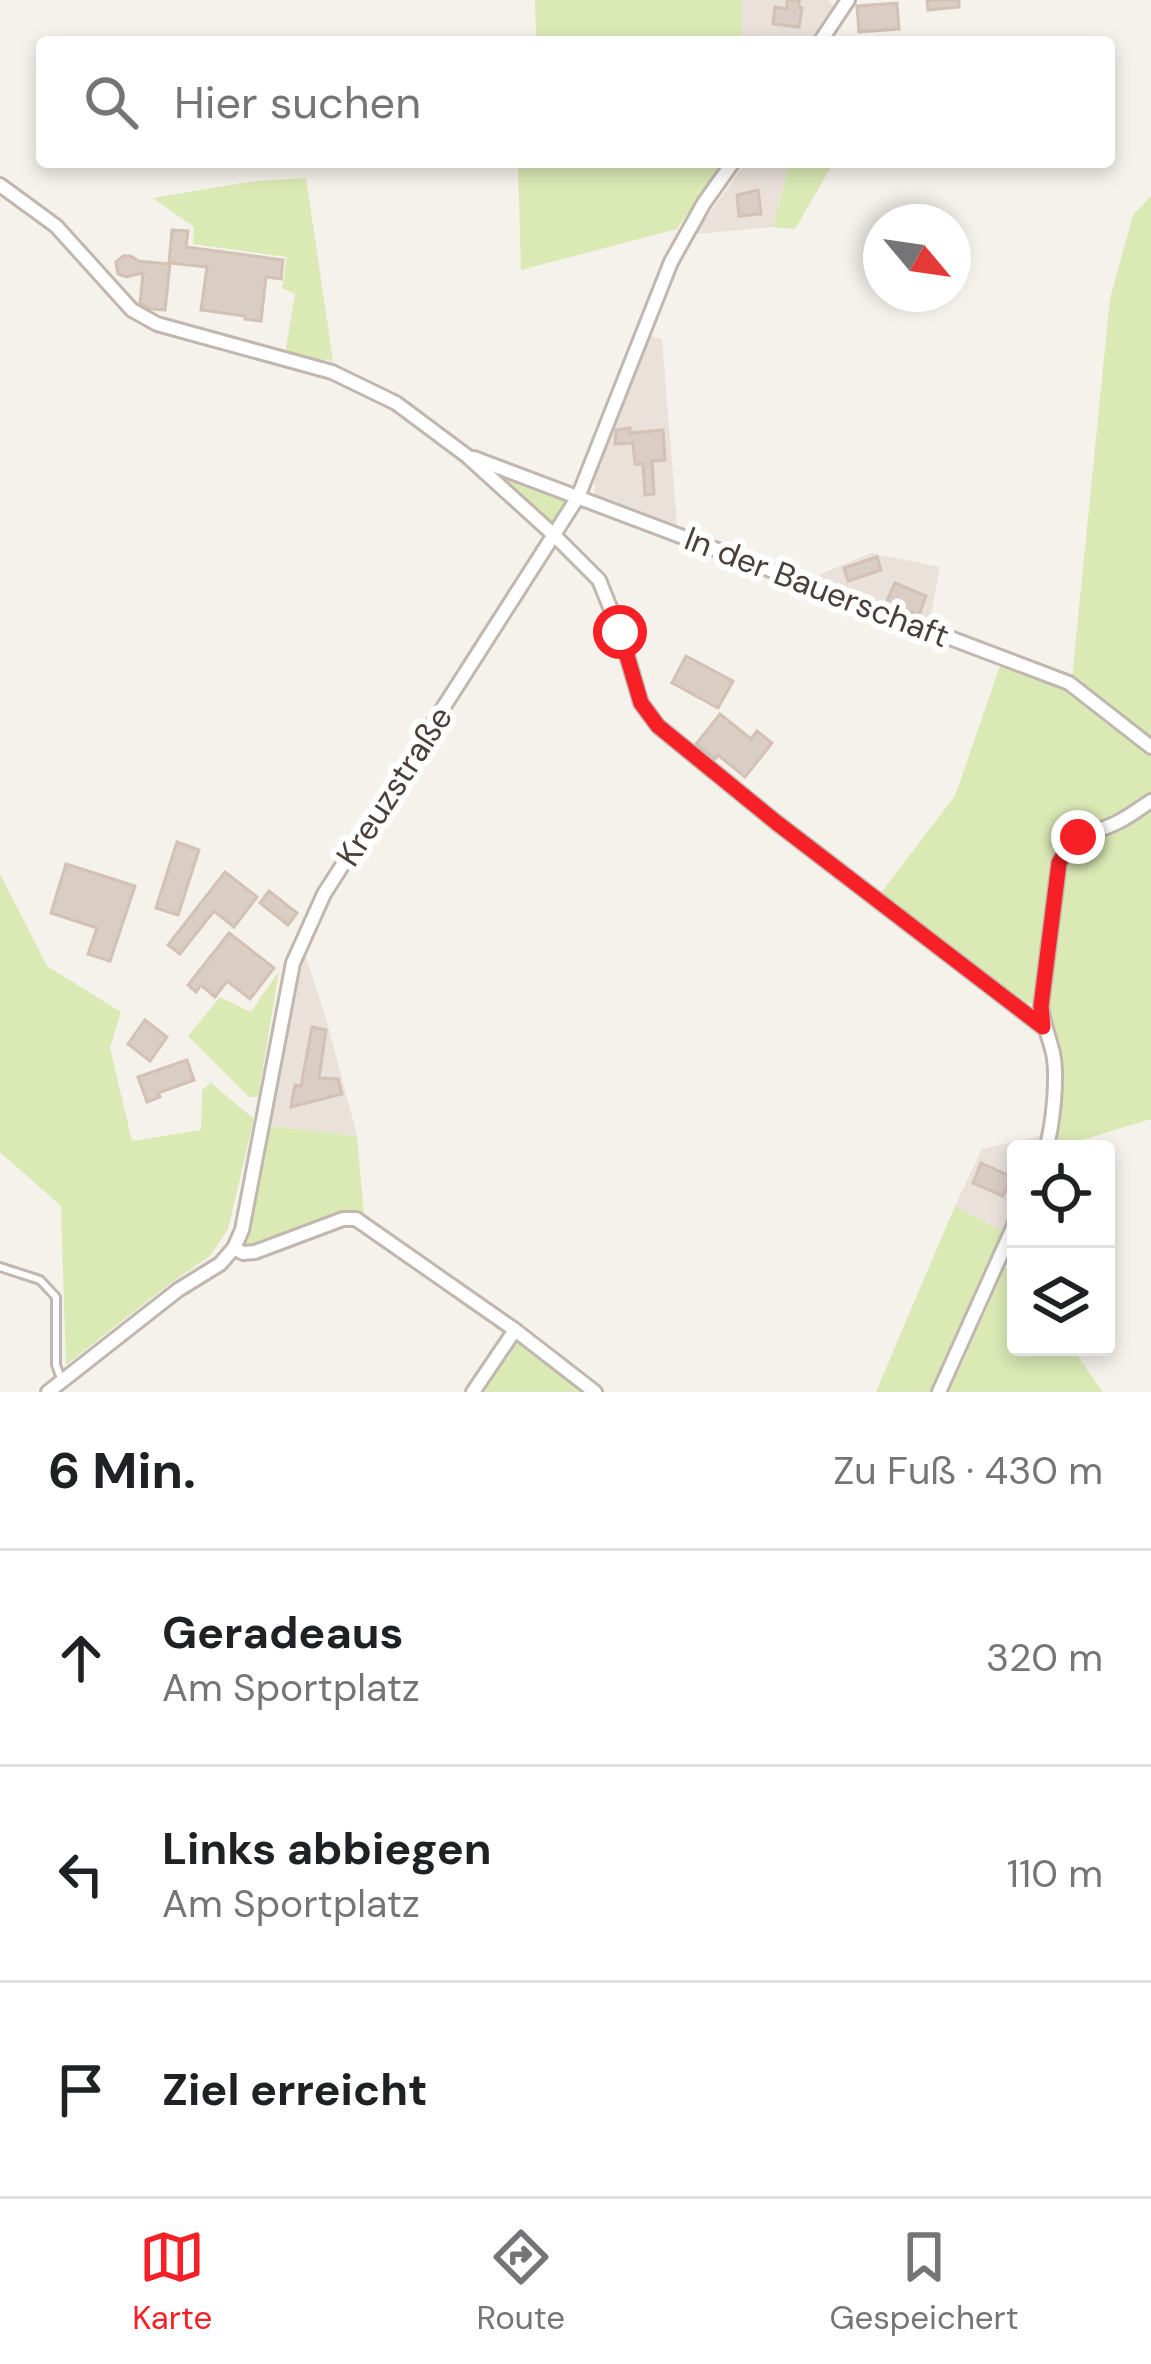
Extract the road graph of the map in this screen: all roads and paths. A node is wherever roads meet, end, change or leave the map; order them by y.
1 (848, 0) edge
2 (824, 36) edge
3 (730, 168) edge
4 (0, 185) edge
5 (467, 456) junction
6 (578, 497) junction
7 (554, 535) junction
8 (1151, 747) edge
9 (1151, 801) edge
10 (1043, 1027) junction
11 (1047, 1140) edge
12 (1007, 1241) edge
13 (234, 1247) junction
14 (0, 1267) edge
15 (514, 1330) junction
16 (62, 1381) junction
17 (48, 1392) edge
18 (473, 1392) edge
19 (595, 1392) edge
20 (939, 1392) edge

1 - 2 street
3 - 6 street, Kreuzstraße
4 - 5 street, In der Bauerschaft
5 - 6 street, In der Bauerschaft
5 - 7 street, In der Bauerschaft
6 - 7 street, Kreuzstraße
6 - 8 street, In der Bauerschaft
7 - 10 street, In der Bauerschaft
7 - 13 street, Kreuzstraße
9 - 10 street
10 - 11 street
12 - 20 street
13 - 15 street
13 - 16 street
14 - 16 lane
15 - 18 street
15 - 19 street
16 - 17 street

